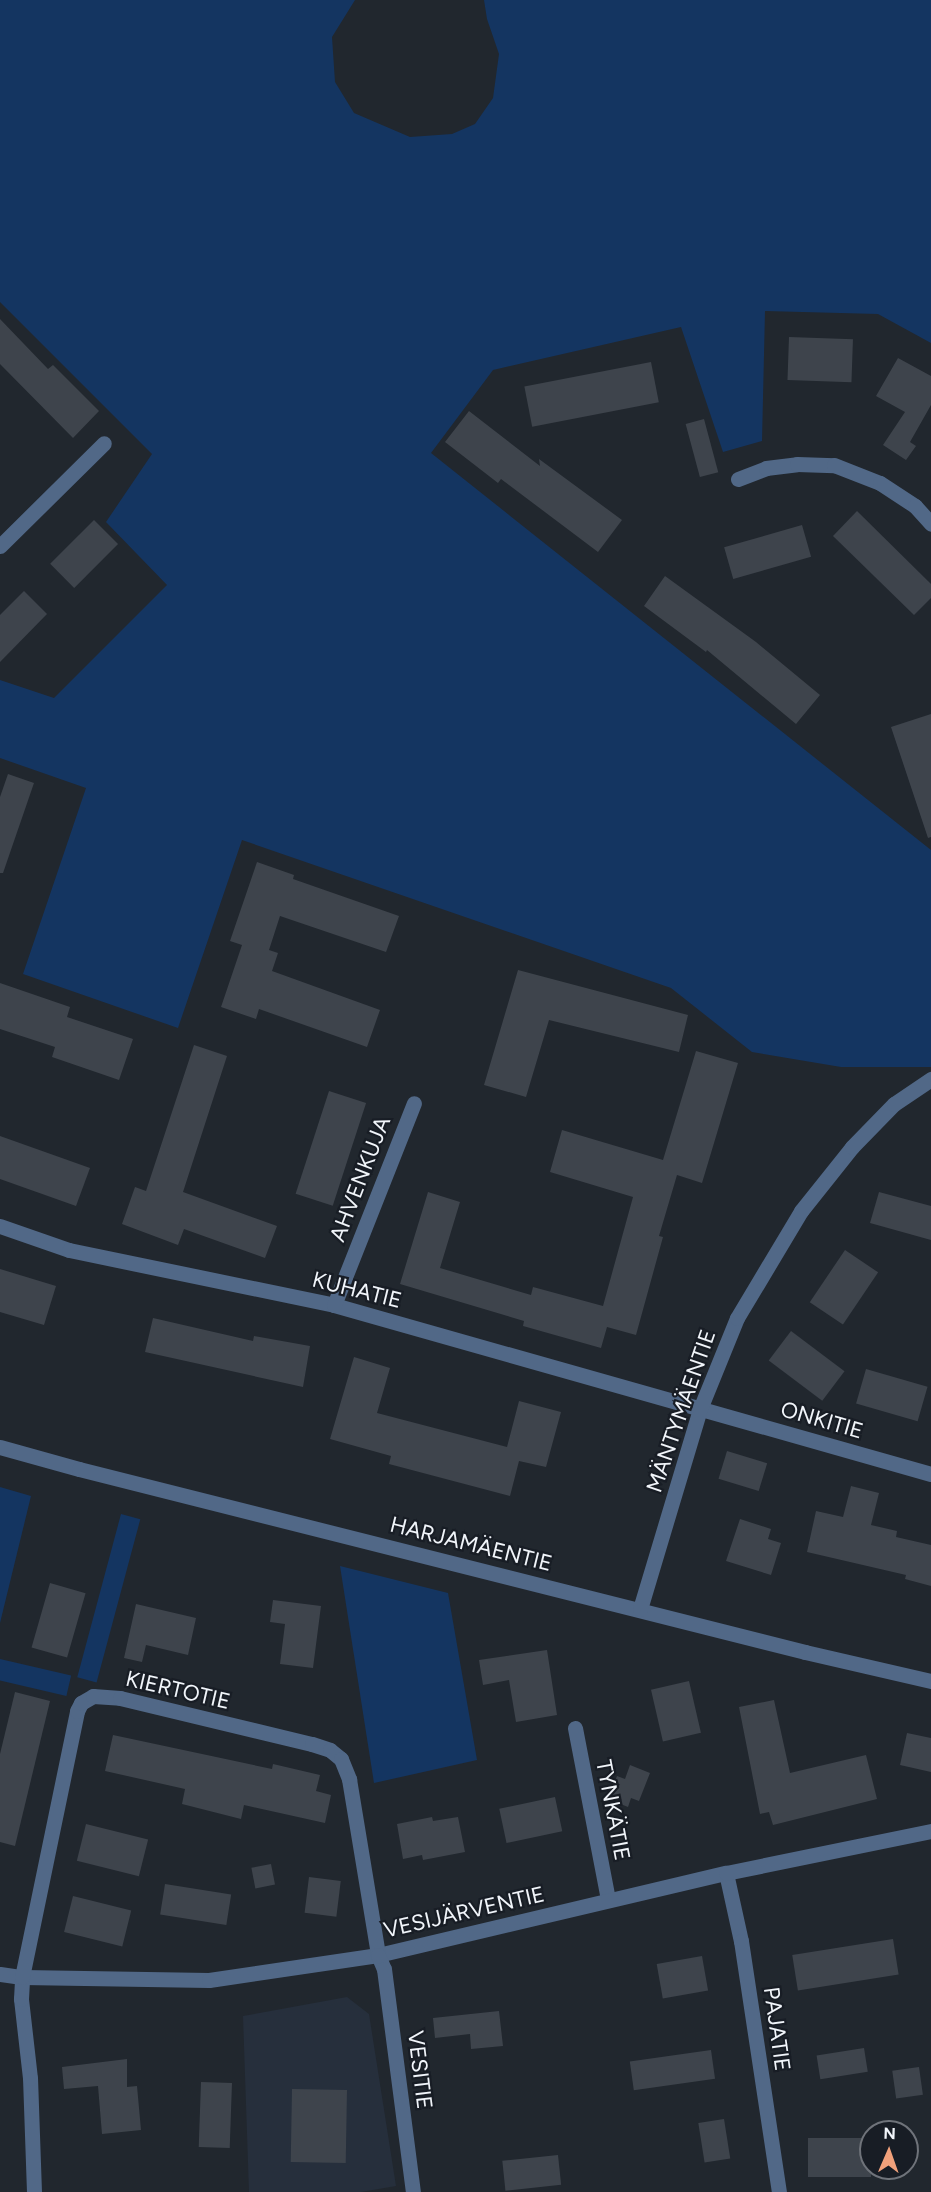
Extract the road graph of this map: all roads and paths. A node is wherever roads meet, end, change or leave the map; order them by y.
1 (104, 443) dead end
2 (738, 479) dead end
3 (931, 524) edge
4 (0, 546) edge
5 (931, 1078) edge
6 (414, 1103) dead end
7 (0, 1226) edge
8 (334, 1305) junction
9 (700, 1409) junction
10 (0, 1446) edge
11 (931, 1474) edge
12 (640, 1609) junction
13 (931, 1681) edge
14 (575, 1728) dead end
15 (931, 1831) edge
16 (726, 1873) junction
17 (608, 1900) junction
18 (378, 1955) junction
19 (0, 1974) edge
20 (22, 1977) junction
21 (34, 2192) edge
22 (413, 2192) edge
23 (779, 2192) edge

1 - 4 street
2 - 3 street
5 - 9 street, MÄNTYMÄENTIE
6 - 8 street, AHVENKUJA
7 - 8 street, KUHATIE
8 - 9 street, KUHATIE
9 - 11 street, ONKITIE
9 - 12 street, MÄNTYMÄENTIE
10 - 12 street, HARJAMÄENTIE
12 - 13 street, HARJAMÄENTIE
14 - 17 street, TYNKÄTIE
15 - 16 street, VESIJÄRVENTIE
16 - 17 street, VESIJÄRVENTIE
16 - 23 street, PAJATIE
17 - 18 street, VESIJÄRVENTIE
18 - 20 street, VESIJÄRVENTIE
18 - 20 street, KIERTOTIE
18 - 22 street, VESITIE
19 - 20 street, VESIJÄRVENTIE
20 - 21 street

